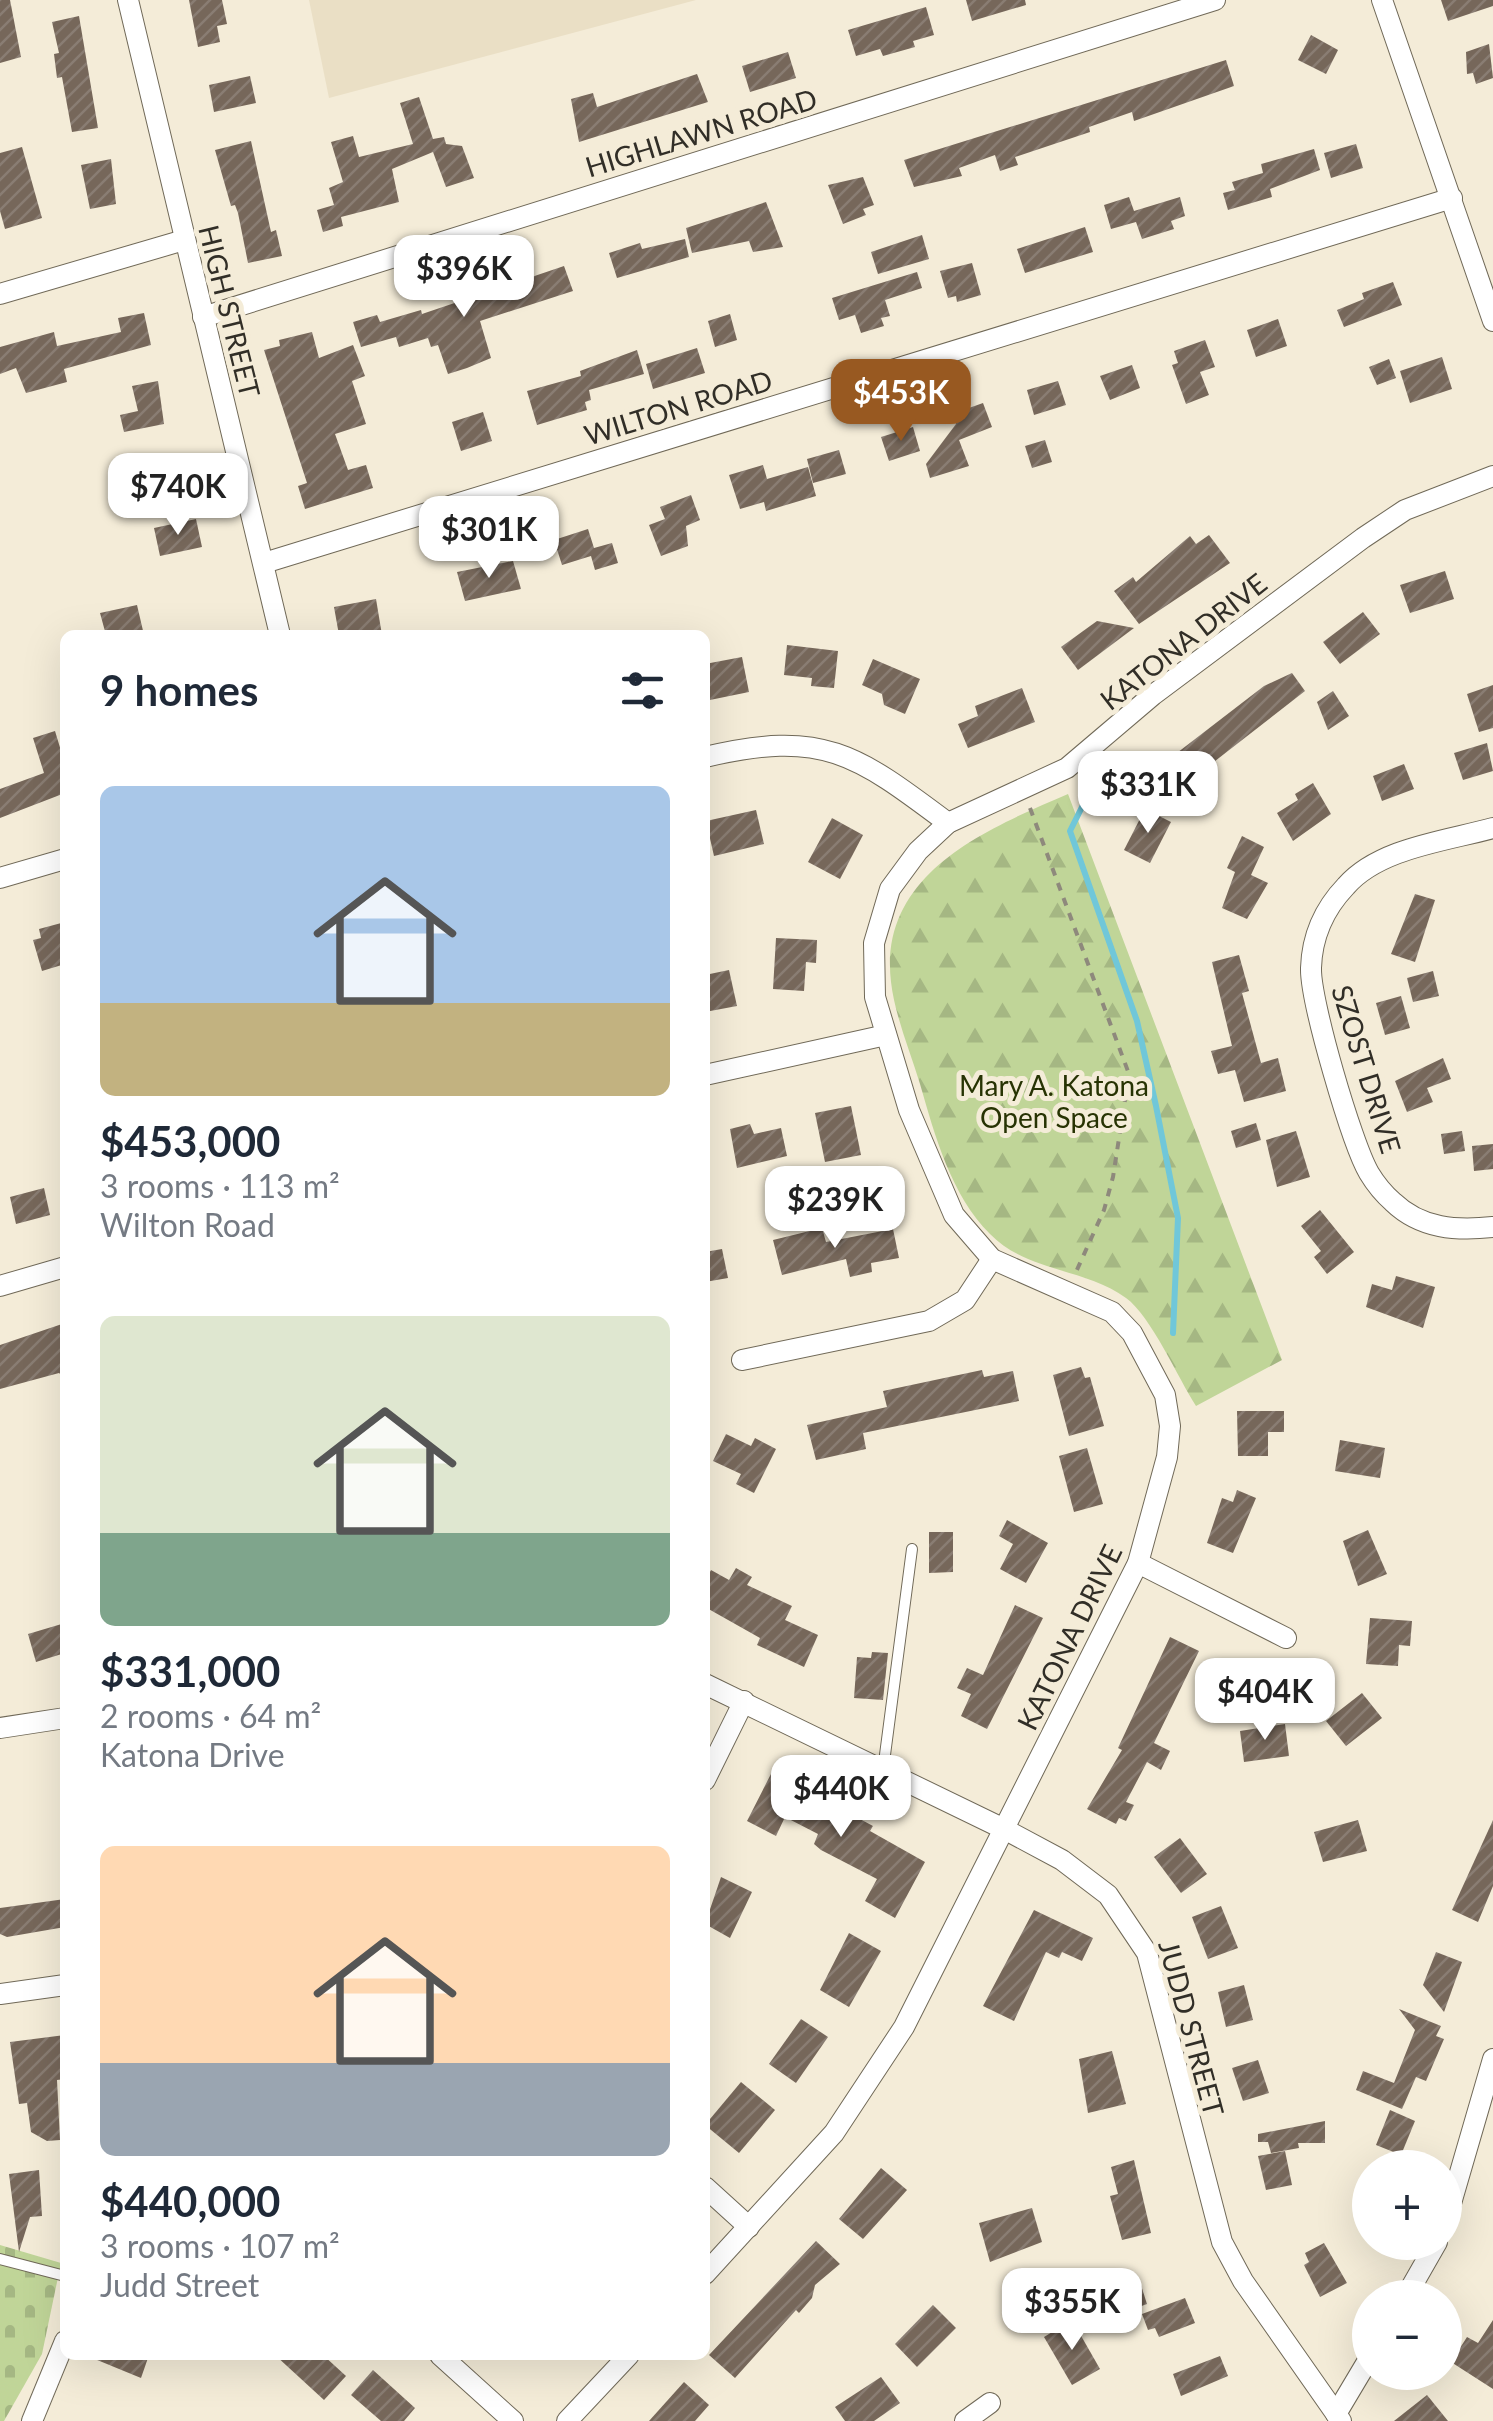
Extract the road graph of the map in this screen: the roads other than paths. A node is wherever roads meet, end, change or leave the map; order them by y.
1 (128, 0) edge
2 (1215, 0) edge
3 (1382, 0) edge
4 (1452, 198) junction
5 (184, 240) junction
6 (0, 294) edge
7 (203, 316) junction
8 (1493, 321) edge
9 (1493, 476) edge
10 (264, 564) junction
11 (279, 630) edge
12 (710, 756) edge
13 (948, 823) junction
14 (1493, 828) edge
15 (60, 861) edge
16 (0, 878) edge
17 (886, 1035) junction
18 (710, 1074) edge
19 (1493, 1227) edge
20 (992, 1258) junction
21 (60, 1268) edge
22 (0, 1286) edge
23 (742, 1360) dead end
24 (912, 1550) dead end
25 (1138, 1563) junction
26 (1286, 1638) dead end
27 (710, 1686) edge
28 (744, 1701) junction
29 (60, 1719) edge
30 (0, 1728) edge
31 (710, 1770) edge
32 (883, 1770) junction
33 (1006, 1830) junction
34 (60, 1986) edge
35 (0, 1994) edge
36 (1493, 2059) edge
37 (1462, 2166) edge
38 (710, 2191) edge
39 (749, 2226) junction
40 (0, 2259) edge
41 (710, 2269) edge
42 (60, 2275) edge
43 (60, 2353) edge
44 (446, 2360) edge
45 (624, 2360) edge
46 (1353, 2390) edge
47 (990, 2403) dead end
48 (1339, 2418) edge
49 (32, 2421) edge
50 (513, 2421) edge
51 (567, 2421) edge
52 (965, 2421) edge

1 - 5 street, HIGH STREET
2 - 7 street, HIGHLAWN ROAD
3 - 4 street
4 - 8 street
4 - 10 street, WILTON ROAD
5 - 6 street
5 - 7 street, HIGH STREET
7 - 10 street, HIGH STREET
9 - 13 street, KATONA DRIVE
10 - 11 street, HIGH STREET
12 - 13 street
13 - 17 street, KATONA DRIVE
14 - 19 street, SZOST DRIVE
15 - 16 street
17 - 18 street
17 - 20 street, KATONA DRIVE
20 - 23 street
20 - 25 street, KATONA DRIVE
21 - 22 street
24 - 32 lane
25 - 26 street
25 - 33 street, KATONA DRIVE
27 - 28 street, JUDD STREET
28 - 31 street
28 - 32 street, JUDD STREET
29 - 30 street
32 - 33 street, JUDD STREET
33 - 39 street, KATONA DRIVE
33 - 48 street, JUDD STREET
34 - 35 street
36 - 37 street
38 - 39 street
39 - 41 street, KATONA DRIVE
40 - 42 lane
43 - 49 street
44 - 50 street
45 - 51 street
46 - 48 street
47 - 52 street

